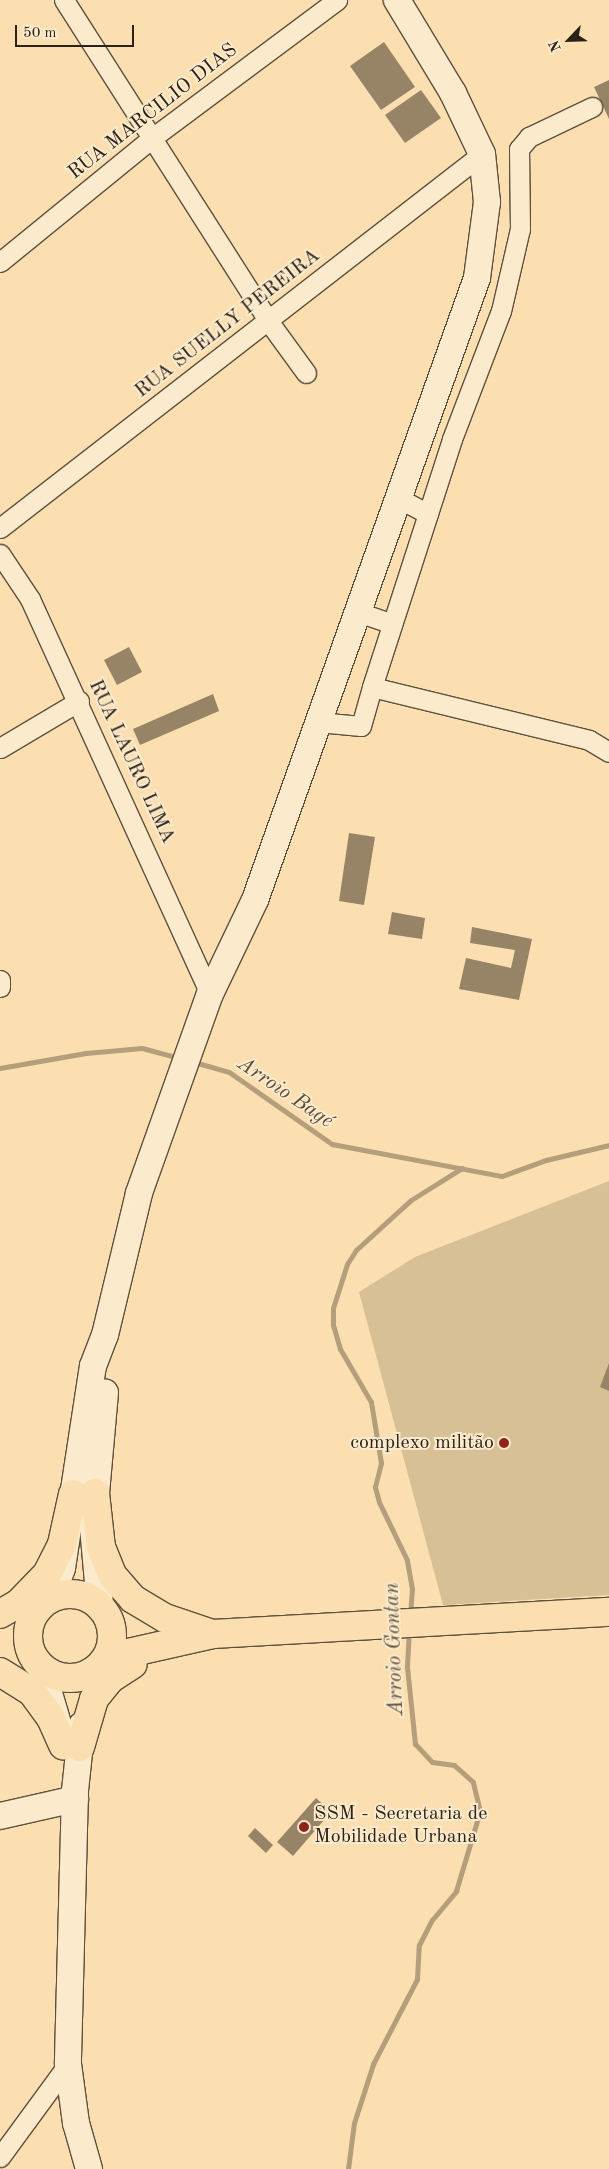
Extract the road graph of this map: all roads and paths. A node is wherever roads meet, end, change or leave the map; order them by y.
1 (64, 0) edge
2 (337, 0) edge
3 (396, 0) edge
4 (592, 107) dead end
5 (152, 138) junction
6 (482, 154) junction
7 (0, 262) edge
8 (269, 322) junction
9 (306, 373) dead end
10 (441, 382) junction
11 (470, 393) junction
12 (398, 498) junction
13 (428, 514) junction
14 (0, 528) edge
15 (0, 554) edge
16 (358, 612) junction
17 (392, 624) junction
18 (372, 686) junction
19 (78, 701) junction
20 (318, 722) junction
21 (0, 748) edge
22 (609, 752) edge
23 (0, 980) edge
24 (0, 987) edge
25 (206, 1003) junction
26 (84, 1494) junction
27 (48, 1600) junction
28 (100, 1606) junction
29 (609, 1612) edge
30 (0, 1614) edge
31 (0, 1624) edge
32 (213, 1634) junction
33 (0, 1662) edge
34 (40, 1666) junction
35 (97, 1669) junction
36 (0, 1672) edge
37 (71, 1746) junction
38 (74, 1802) junction
39 (0, 1816) edge
40 (0, 1834) edge
41 (68, 2064) junction
42 (0, 2158) edge
43 (89, 2169) edge

1 - 5 street
2 - 5 street, RUA MARCILIO DIAS
3 - 6 main road
4 - 11 street
5 - 7 street, RUA MARCILIO DIAS
5 - 8 street
6 - 8 street, RUA SUELLY PEREIRA
6 - 10 main road
8 - 9 street
8 - 14 street, RUA SUELLY PEREIRA
10 - 11 street
10 - 12 main road
11 - 13 street
12 - 13 street
12 - 16 main road
13 - 17 street
15 - 19 street, RUA LAURO LIMA
16 - 17 street
16 - 20 main road
17 - 18 street
18 - 20 street
18 - 22 street
19 - 21 street
19 - 25 street, RUA LAURO LIMA
20 - 25 main road
23 - 24 street
25 - 26 main road
26 - 27 main road
26 - 28 main road
26 - 30 main road
26 - 32 main road
27 - 28 main road
27 - 31 main road
27 - 34 main road
28 - 32 main road
28 - 35 main road
29 - 32 main road
32 - 35 main road
32 - 37 main road
33 - 34 main road
34 - 35 main road
34 - 37 main road
35 - 37 main road
36 - 37 main road
37 - 38 main road
38 - 39 main road
38 - 40 main road
38 - 41 main road
41 - 42 street
41 - 43 main road

